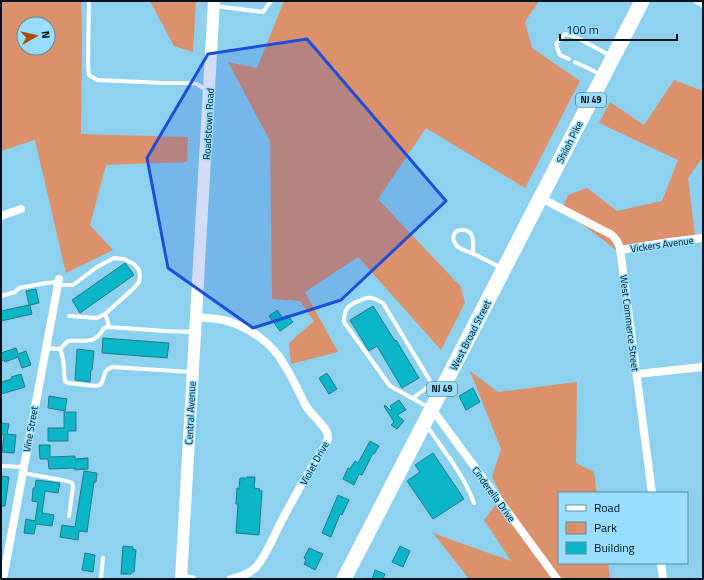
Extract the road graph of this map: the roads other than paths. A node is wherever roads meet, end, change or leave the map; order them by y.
1 (89, 1) edge
2 (271, 1) edge
3 (642, 1) edge
4 (695, 1) edge
5 (214, 3) edge
6 (703, 6) edge
7 (613, 57) junction
8 (569, 59) dead end
9 (575, 62) dead end
10 (603, 75) junction
11 (210, 93) junction
12 (541, 198) junction
13 (22, 209) dead end
14 (1, 216) edge
15 (703, 238) edge
16 (200, 248) joint
17 (620, 250) junction
18 (473, 253) junction
19 (504, 269) junction
20 (58, 282) junction
21 (1, 296) edge
22 (105, 314) junction
23 (69, 316) dead end
24 (196, 317) junction
25 (109, 326) junction
26 (195, 332) junction
27 (46, 348) junction
28 (60, 349) junction
29 (703, 367) edge
30 (193, 372) junction
31 (637, 374) junction
32 (437, 387) junction
33 (413, 398) junction
34 (428, 416) junction
35 (1, 466) edge
36 (23, 470) junction
37 (652, 492) edge
38 (474, 503) dead end
39 (69, 516) dead end
40 (103, 558) dead end
41 (661, 564) edge
42 (2, 579) edge
43 (101, 579) edge
44 (185, 579) edge
45 (231, 579) edge
46 (344, 579) edge
47 (557, 579) edge
48 (663, 579) edge

1 - 11 lane
2 - 5 lane
3 - 7 highway, Shiloh Pike / NJ 49
4 - 6 lane
5 - 11 main road, Roadstown Road
7 - 8 lane
7 - 10 highway, Shiloh Pike / NJ 49
9 - 10 lane
10 - 12 highway, Shiloh Pike / NJ 49
11 - 16 main road, Roadstown Road
12 - 17 street, West Commerce Street
12 - 19 highway, West Broad Street / NJ 49
13 - 14 street
15 - 17 street, Vickers Avenue
16 - 24 main road, Central Avenue
17 - 31 street, West Commerce Street
18 - 18 lane
18 - 19 lane
19 - 32 highway, West Broad Street / NJ 49
20 - 21 lane
20 - 22 lane
20 - 27 street, Vine Street
22 - 23 lane
22 - 25 lane
24 - 26 main road, Central Avenue
24 - 45 street, Violet Drive
25 - 26 lane
25 - 28 lane
26 - 30 main road, Central Avenue
27 - 28 lane
27 - 36 street, Vine Street
28 - 30 lane
29 - 31 street
30 - 44 main road, Central Avenue
31 - 37 street, West Commerce Street
32 - 33 lane
32 - 33 lane
32 - 34 highway, West Broad Street / NJ 49
33 - 34 lane
34 - 38 lane
34 - 46 highway, West Broad Street / NJ 49
34 - 47 street, Cinderella Drive
35 - 36 lane
36 - 39 lane
36 - 42 street, Vine Street
40 - 43 lane
41 - 48 street

